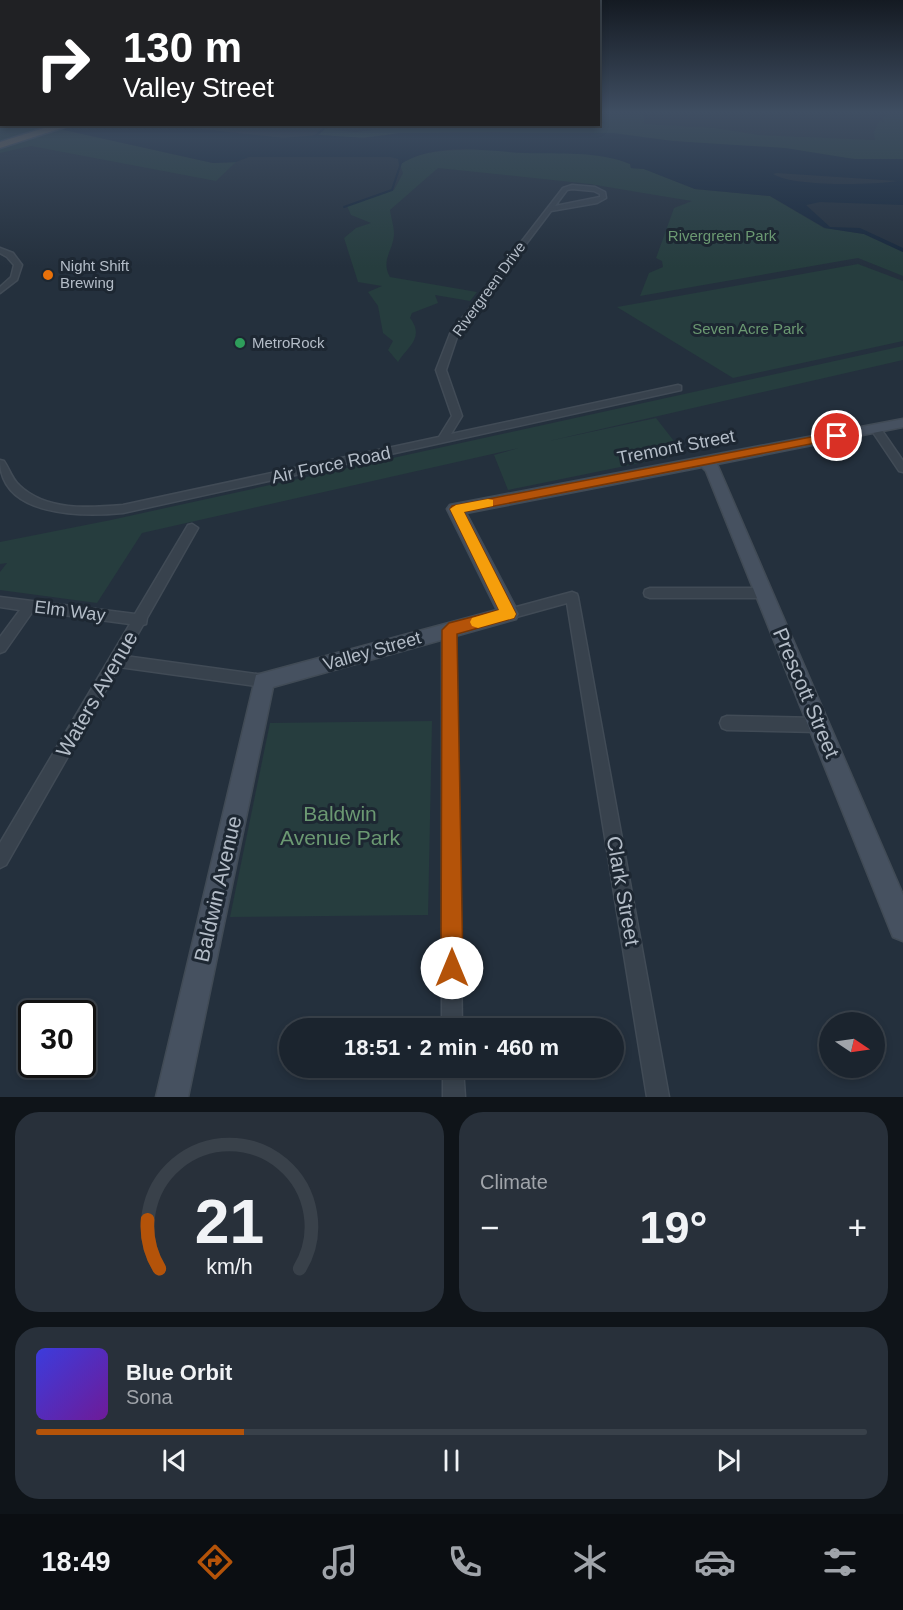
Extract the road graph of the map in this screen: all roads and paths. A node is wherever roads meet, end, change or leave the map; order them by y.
1 (549, 208) junction
2 (0, 250) edge
3 (1, 290) edge
4 (678, 388) dead end
5 (903, 423) edge
6 (875, 429) junction
7 (442, 440) junction
8 (705, 461) junction
9 (0, 463) edge
10 (903, 469) edge
11 (192, 528) dead end
12 (650, 593) dead end
13 (764, 593) junction
14 (0, 602) edge
15 (30, 606) junction
16 (508, 614) junction
17 (141, 620) junction
18 (449, 630) junction
19 (0, 647) edge
20 (118, 661) junction
21 (264, 681) junction
22 (588, 684) joint
23 (727, 723) dead end
24 (818, 725) junction
25 (0, 859) edge
26 (903, 927) edge
27 (452, 1018) edge
28 (453, 1078) edge
29 (172, 1097) edge
30 (454, 1097) edge
31 (658, 1097) edge

1 - 1 street, Rivergreen Drive
1 - 7 street, Rivergreen Drive
2 - 3 street
4 - 7 street, Air Force Road
5 - 6 street, Tremont Street
6 - 8 street, Tremont Street
6 - 10 street
7 - 9 street, Air Force Road
8 - 13 street, Prescott Street
8 - 16 street, Tremont Street
11 - 17 street, Waters Avenue
12 - 13 street
13 - 24 street, Prescott Street
14 - 15 street, Elm Way
15 - 17 street, Elm Way
15 - 19 street
16 - 18 street, Valley Street
16 - 22 street, Valley Street
17 - 20 street, Waters Avenue
18 - 21 street, Valley Street
18 - 27 street
20 - 21 street, Valley Street
20 - 25 street, Waters Avenue
21 - 29 street, Baldwin Avenue
22 - 31 street, Clark Street
23 - 24 street
24 - 26 street, Prescott Street
28 - 30 street

